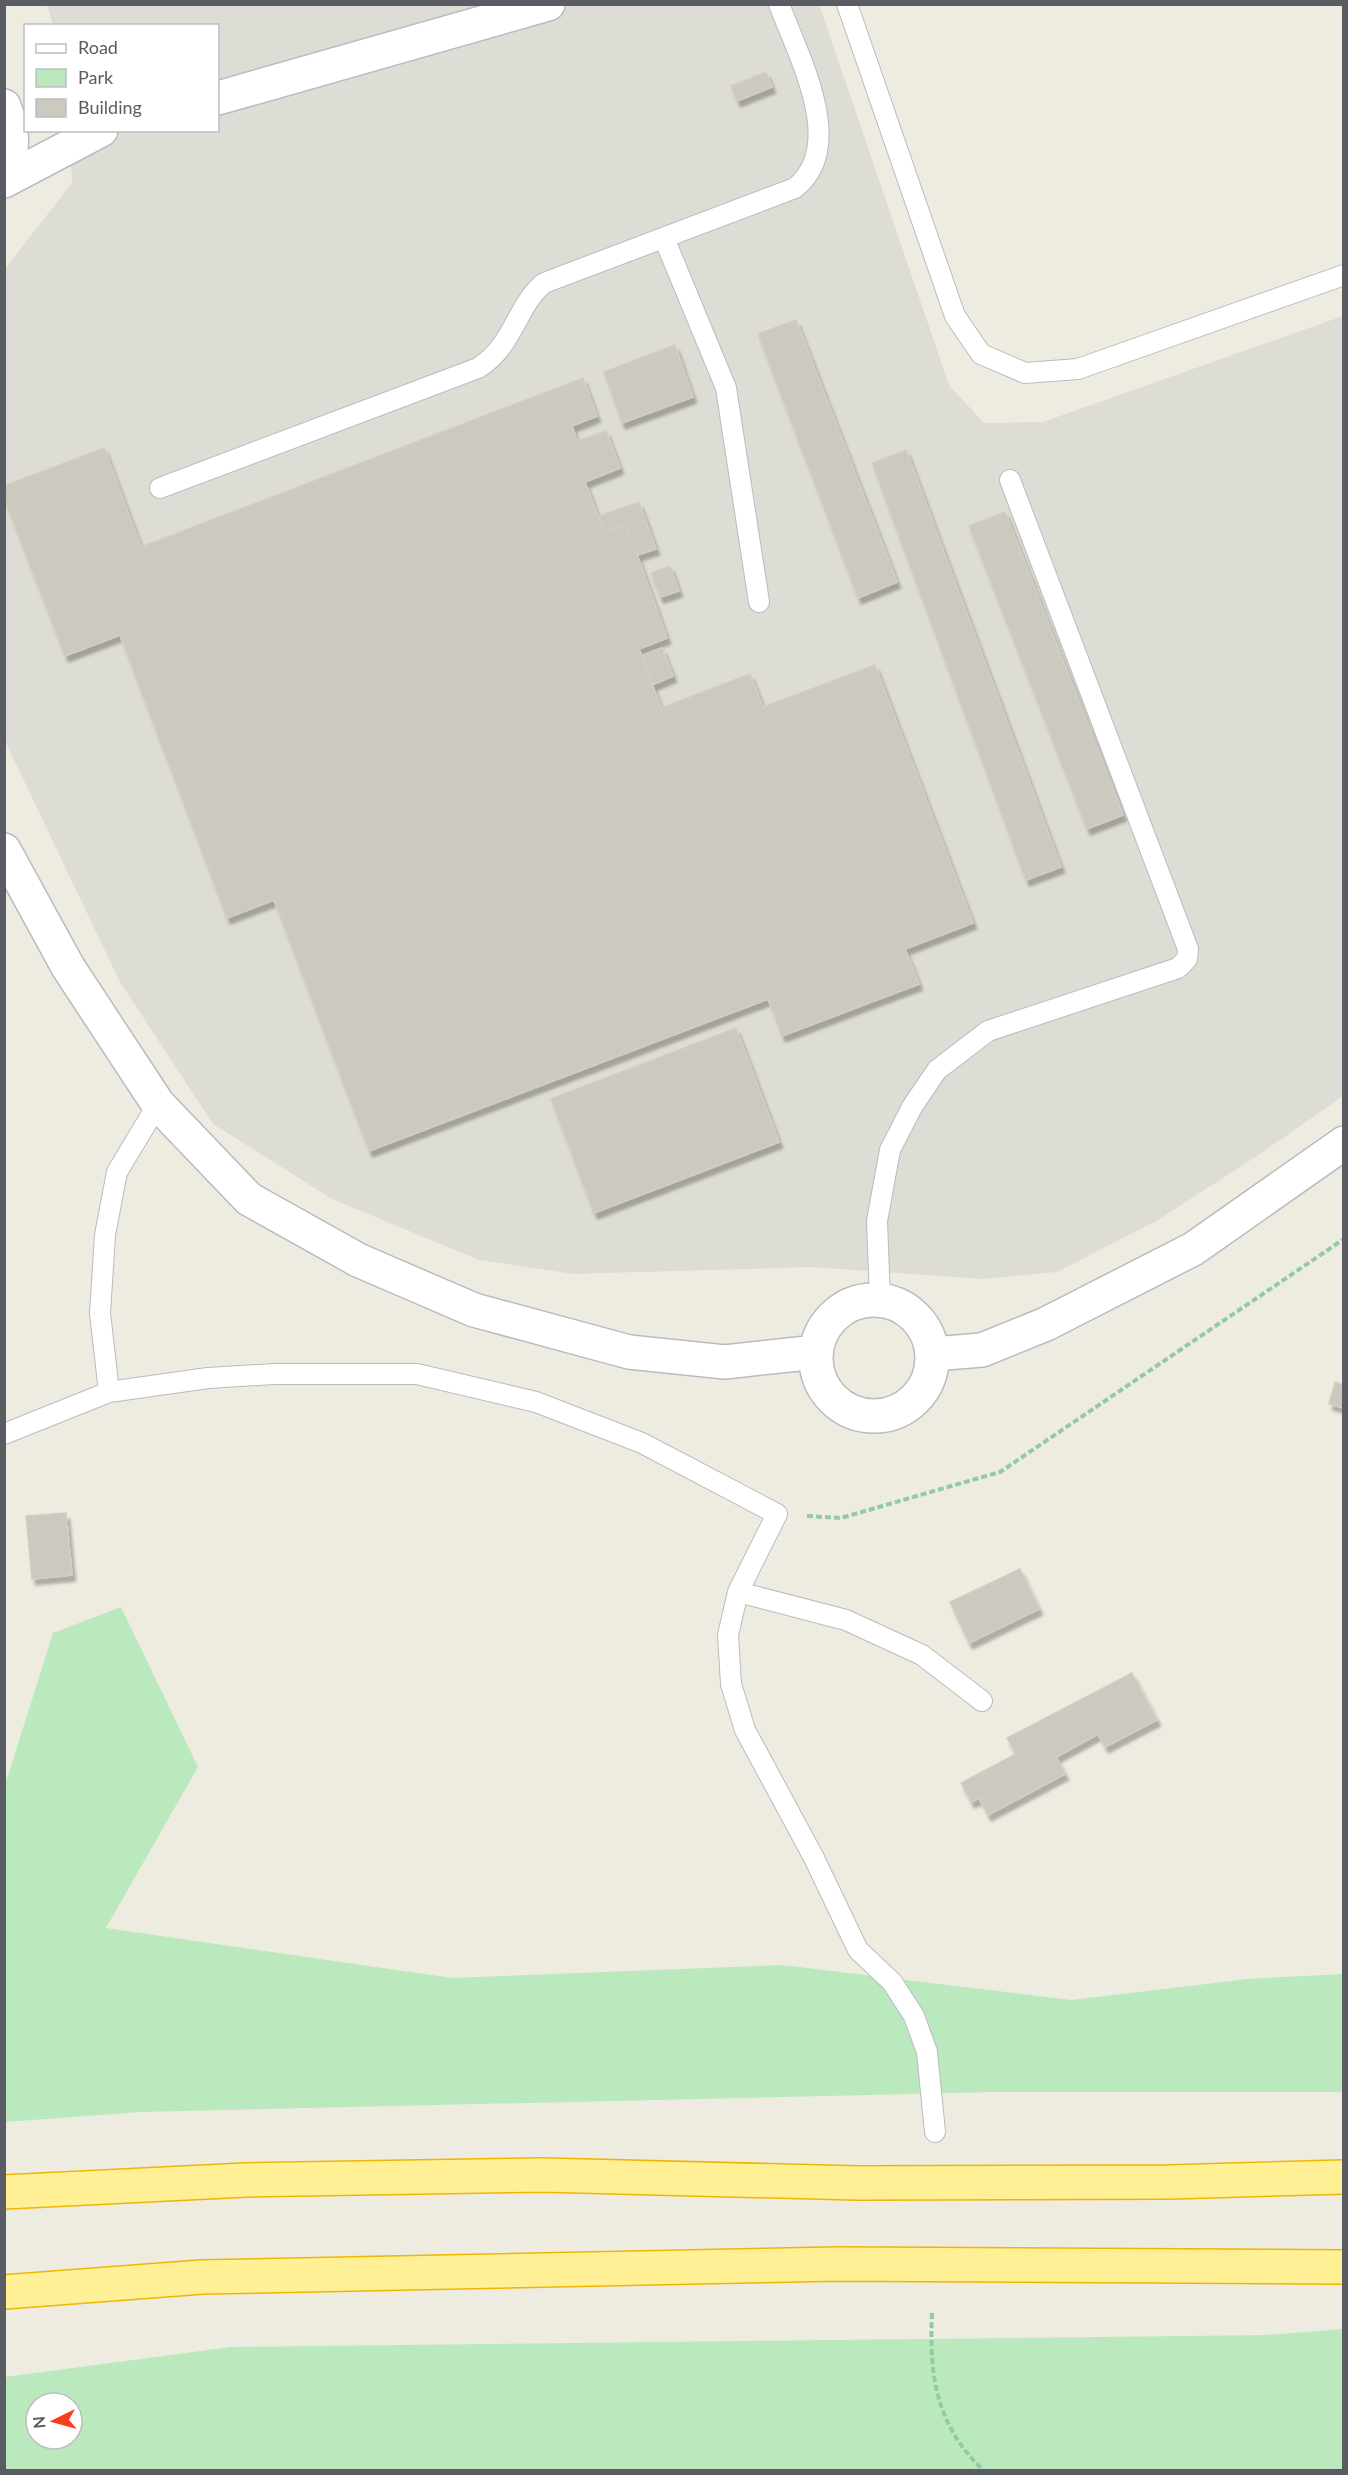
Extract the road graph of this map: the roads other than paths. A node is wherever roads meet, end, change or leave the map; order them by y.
1 (548, 4) edge
2 (779, 4) edge
3 (847, 4) edge
4 (4, 90) edge
5 (24, 98) edge
6 (219, 98) edge
7 (4, 106) edge
8 (97, 132) edge
9 (4, 173) edge
10 (4, 181) edge
11 (664, 238) junction
12 (1344, 275) edge
13 (1010, 480) dead end
14 (160, 488) dead end
15 (759, 602) dead end
16 (4, 850) edge
17 (158, 1104) junction
18 (1344, 1143) edge
19 (880, 1300) junction
20 (816, 1352) junction
21 (933, 1354) junction
22 (109, 1392) junction
23 (4, 1434) edge
24 (738, 1592) junction
25 (982, 1701) dead end
26 (935, 2132) dead end
27 (1344, 2177) edge
28 (4, 2192) edge
29 (1344, 2267) edge
30 (4, 2292) edge

1 - 6 street
2 - 11 lane
3 - 12 lane
4 - 5 street
7 - 9 street
8 - 10 street
11 - 14 lane
11 - 15 lane
13 - 19 lane
16 - 17 street
17 - 20 street
17 - 22 lane
18 - 21 street
19 - 20 street
19 - 21 street
20 - 21 street
22 - 23 lane
22 - 24 lane
24 - 25 lane
24 - 26 lane
27 - 28 highway
29 - 30 highway

